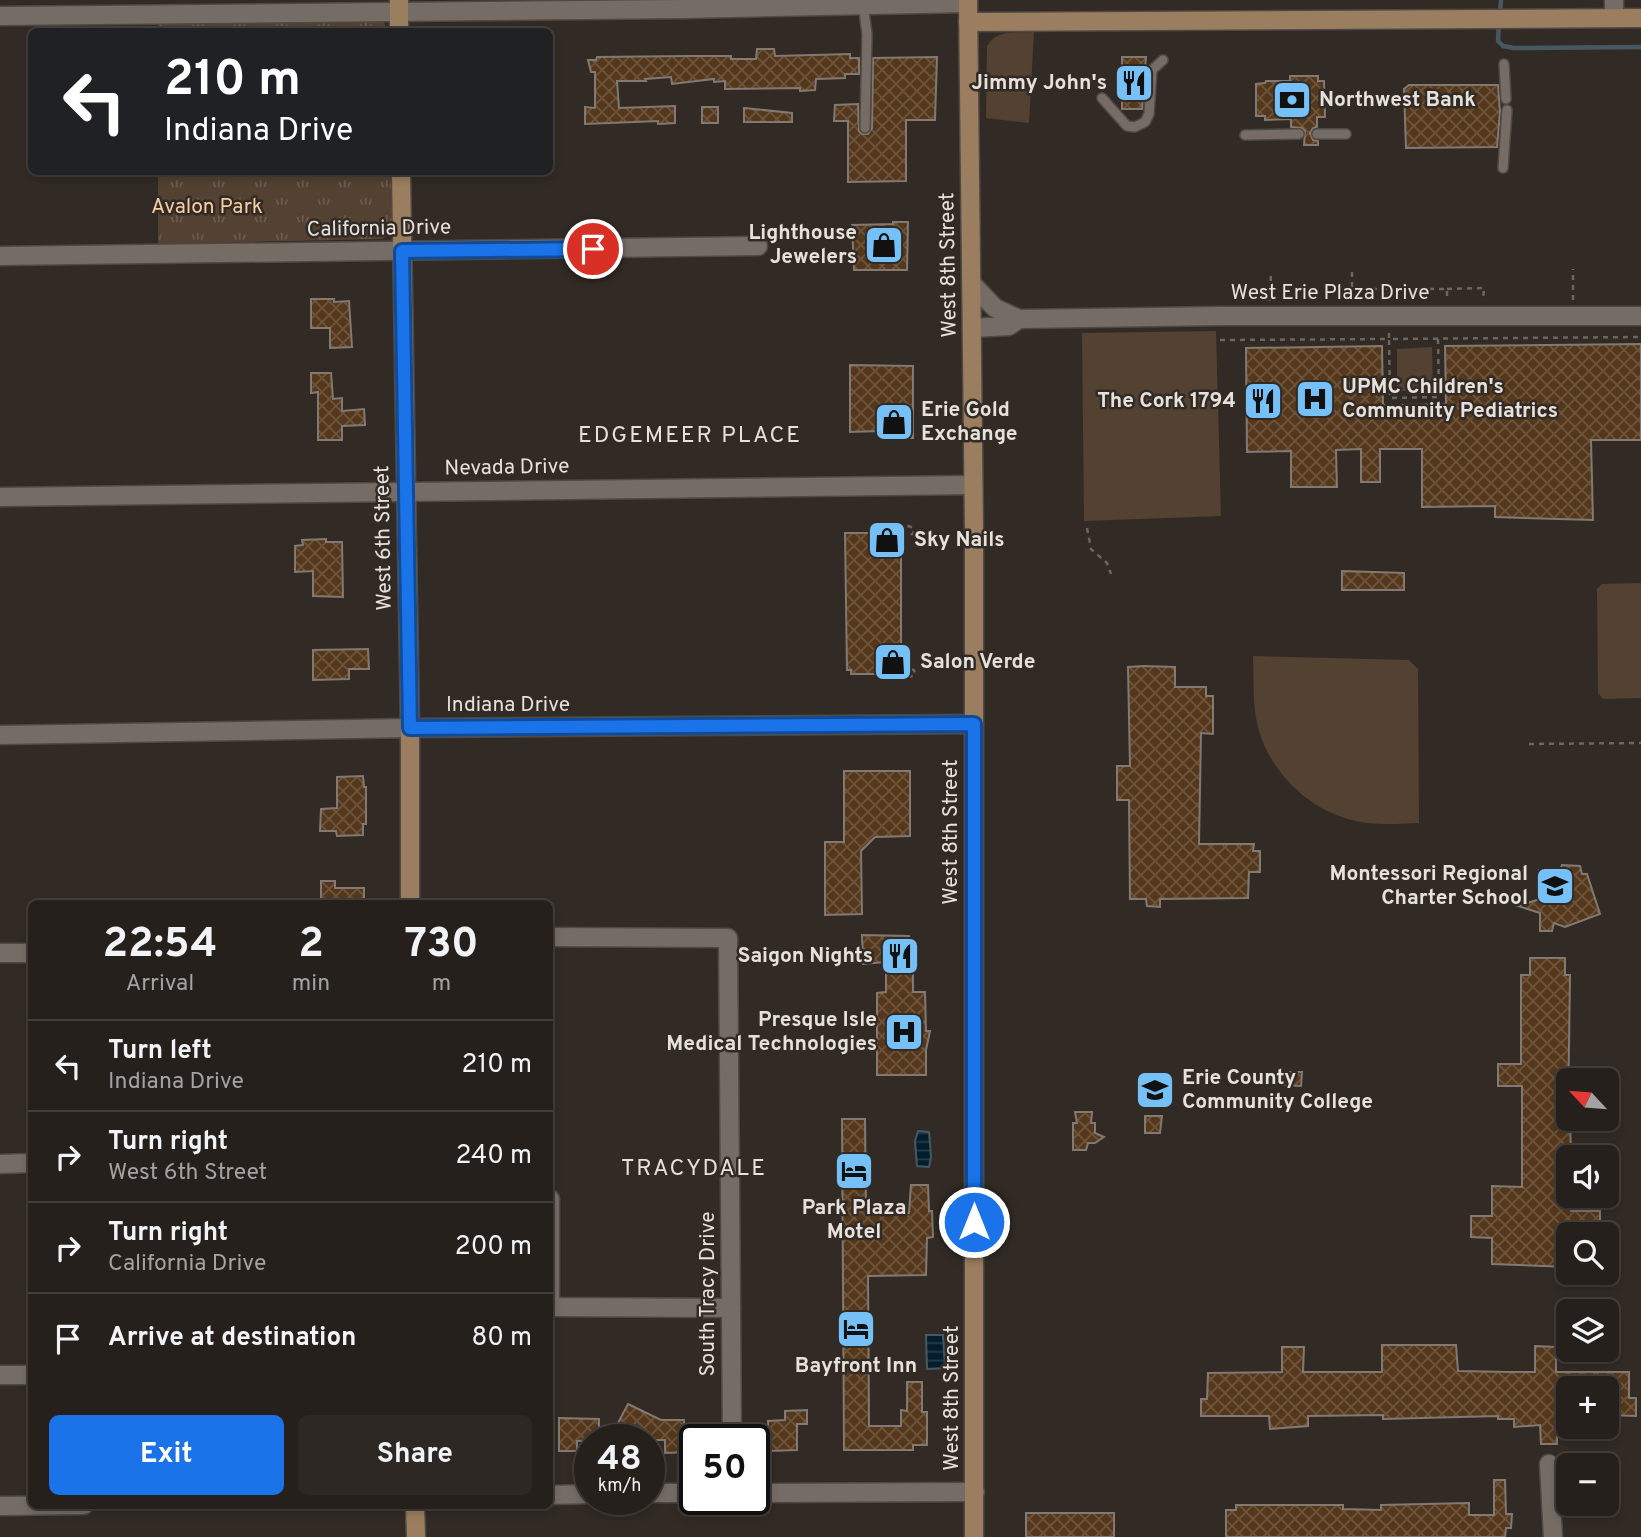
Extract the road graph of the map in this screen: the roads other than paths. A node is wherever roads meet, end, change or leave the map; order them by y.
1 (1614, 0) edge
2 (968, 1) edge
3 (863, 2) edge
4 (399, 5) edge
5 (0, 16) edge
6 (1614, 19) junction
7 (1641, 19) edge
8 (968, 22) junction
9 (399, 28) edge
10 (1163, 60) dead end
11 (1504, 64) dead end
12 (1102, 98) dead end
13 (1506, 99) dead end
14 (1507, 110) dead end
15 (865, 128) dead end
16 (1299, 134) dead end
17 (1317, 134) dead end
18 (1346, 134) dead end
19 (1245, 135) dead end
20 (1503, 168) dead end
21 (401, 175) edge
22 (758, 246) dead end
23 (402, 251) junction
24 (0, 256) edge
25 (972, 284) junction
26 (1641, 316) edge
27 (1019, 319) junction
28 (972, 328) junction
29 (973, 485) junction
30 (407, 492) junction
31 (0, 497) edge
32 (974, 724) junction
33 (410, 728) junction
34 (0, 735) edge
35 (410, 900) edge
36 (553, 937) edge
37 (0, 953) edge
38 (28, 953) edge
39 (28, 1163) edge
40 (0, 1164) edge
41 (553, 1307) edge
42 (731, 1308) junction
43 (0, 1375) edge
44 (28, 1375) edge
45 (732, 1424) edge
46 (1549, 1464) dead end
47 (975, 1492) junction
48 (770, 1493) edge
49 (574, 1494) edge
50 (553, 1495) edge
51 (0, 1506) edge
52 (28, 1506) edge
53 (415, 1509) edge
54 (416, 1537) edge
55 (975, 1537) edge
56 (1553, 1537) edge

1 - 6 street
2 - 3 street
2 - 8 main road, West 8th Street
3 - 4 street
3 - 15 lane
4 - 5 street
4 - 9 main road
6 - 7 main road
6 - 8 main road
8 - 25 main road, West 8th Street
10 - 12 lane
11 - 13 lane
14 - 20 lane
16 - 19 lane
17 - 18 lane
21 - 23 main road, West 6th Street
22 - 23 street, California Drive
23 - 24 street, California Drive
23 - 30 main road, West 6th Street
25 - 27 street
25 - 28 main road, West 8th Street
26 - 27 street, West Erie Plaza Drive
27 - 28 street, West Erie Plaza Drive
28 - 29 main road, West 8th Street
29 - 30 street, Nevada Drive
29 - 32 main road, West 8th Street
30 - 31 street, Nevada Drive
30 - 33 main road, West 6th Street
32 - 33 street, Indiana Drive
32 - 47 main road, West 8th Street
33 - 34 street, Indiana Drive
33 - 35 main road, West 6th Street
36 - 42 street, South Tracy Drive
37 - 38 street
39 - 40 street
41 - 42 street
42 - 45 street, South Tracy Drive
43 - 44 street
46 - 56 street
47 - 48 street
47 - 55 main road, West 8th Street
49 - 50 street
51 - 52 street
53 - 54 main road

